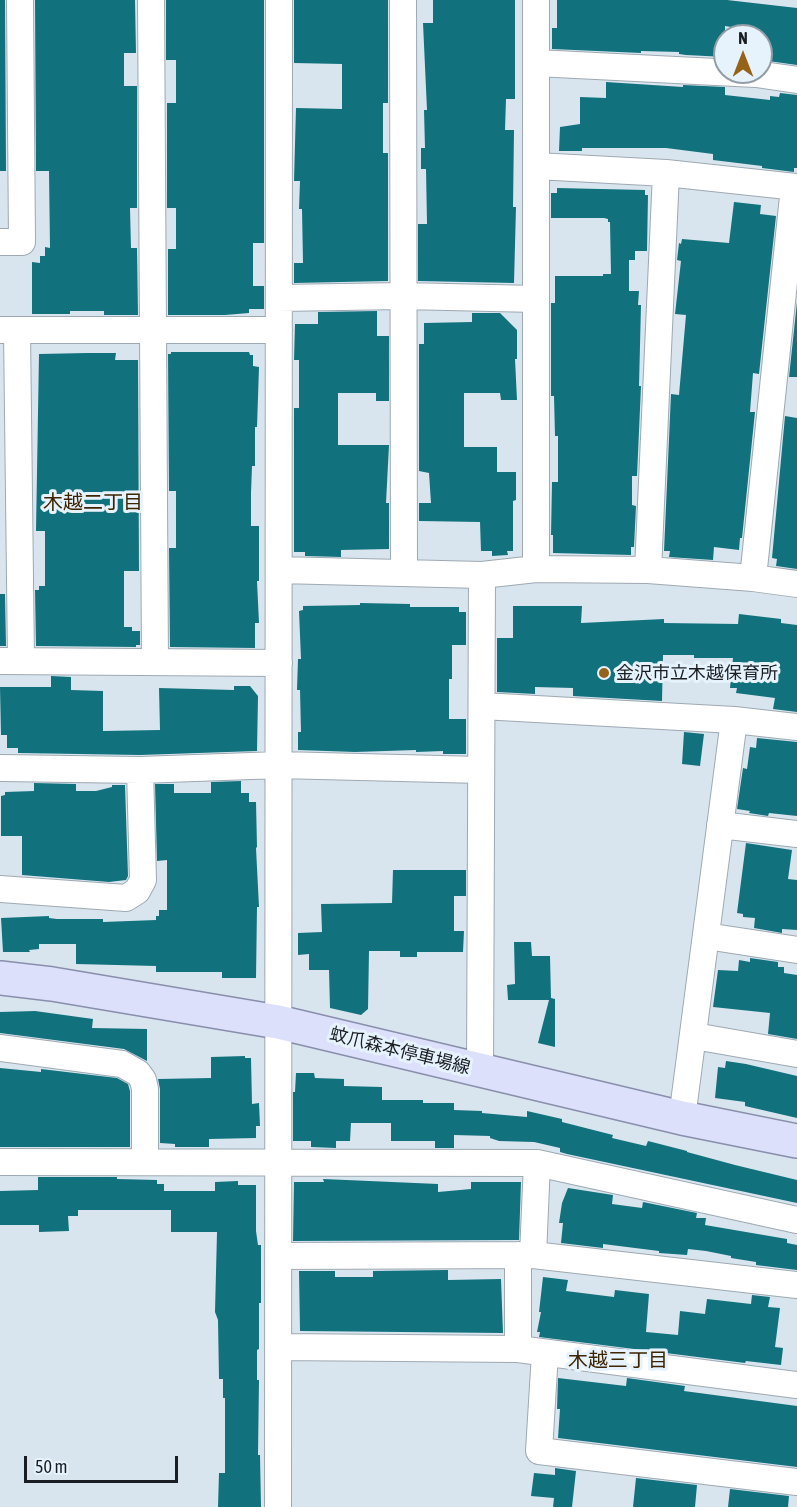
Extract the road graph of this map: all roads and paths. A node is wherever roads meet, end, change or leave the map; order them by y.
1 (20, 0) edge
2 (151, 0) edge
3 (279, 0) edge
4 (403, 0) edge
5 (536, 0) edge
6 (536, 63) junction
7 (797, 80) edge
8 (536, 166) junction
9 (666, 172) junction
10 (795, 187) edge
11 (0, 242) edge
12 (403, 296) junction
13 (279, 298) junction
14 (536, 299) junction
15 (8, 330) edge
16 (152, 330) junction
17 (279, 330) junction
18 (536, 569) junction
19 (279, 570) junction
20 (648, 570) junction
21 (404, 572) junction
22 (482, 575) junction
23 (753, 578) junction
24 (797, 584) edge
25 (10, 661) edge
26 (155, 662) junction
27 (279, 663) junction
28 (482, 706) junction
29 (734, 720) junction
30 (797, 727) edge
31 (279, 765) junction
32 (0, 768) edge
33 (140, 770) junction
34 (482, 770) junction
35 (720, 825) junction
36 (797, 834) edge
37 (0, 889) edge
38 (706, 936) junction
39 (797, 950) edge
40 (0, 978) edge
41 (279, 1022) junction
42 (694, 1036) junction
43 (0, 1048) edge
44 (797, 1054) edge
45 (480, 1071) junction
46 (682, 1118) junction
47 (797, 1141) edge
48 (0, 1162) edge
49 (145, 1162) junction
50 (279, 1162) junction
51 (537, 1163) junction
52 (797, 1220) edge
53 (525, 1255) junction
54 (279, 1256) junction
55 (797, 1285) edge
56 (279, 1347) junction
57 (518, 1350) junction
58 (545, 1353) junction
59 (797, 1385) edge
60 (797, 1482) edge
61 (278, 1507) edge

1 - 11 street
2 - 16 street
3 - 13 street
4 - 12 street
5 - 6 street
6 - 7 street
6 - 8 street
8 - 9 street
8 - 14 street
9 - 10 street
9 - 20 street
10 - 23 street
12 - 13 street
12 - 14 street
12 - 21 street
13 - 17 street
14 - 18 street
15 - 16 street
15 - 25 street
16 - 17 street
16 - 26 street
17 - 19 street
18 - 20 street
18 - 22 street
19 - 21 street
19 - 27 street
20 - 23 street
21 - 22 street
22 - 28 street
23 - 24 street
25 - 26 street
26 - 27 street
27 - 31 street
28 - 29 street
28 - 34 street
29 - 30 street
29 - 35 street
31 - 33 street
31 - 34 street
31 - 41 street
32 - 33 street
33 - 37 street
34 - 45 street
35 - 36 street
35 - 38 street
38 - 39 street
38 - 42 street
40 - 41 main road, 蚊爪森本停車場線
41 - 45 main road, 蚊爪森本停車場線
41 - 50 street
42 - 44 street
42 - 46 street
43 - 49 street
45 - 46 main road, 蚊爪森本停車場線
46 - 47 main road, 蚊爪森本停車場線
48 - 49 street
49 - 50 street
50 - 51 street
50 - 54 street
51 - 52 street
51 - 53 street
53 - 54 street
53 - 55 street
53 - 57 street
54 - 56 street
56 - 57 street
56 - 61 street
57 - 58 street
58 - 59 street
58 - 60 street

